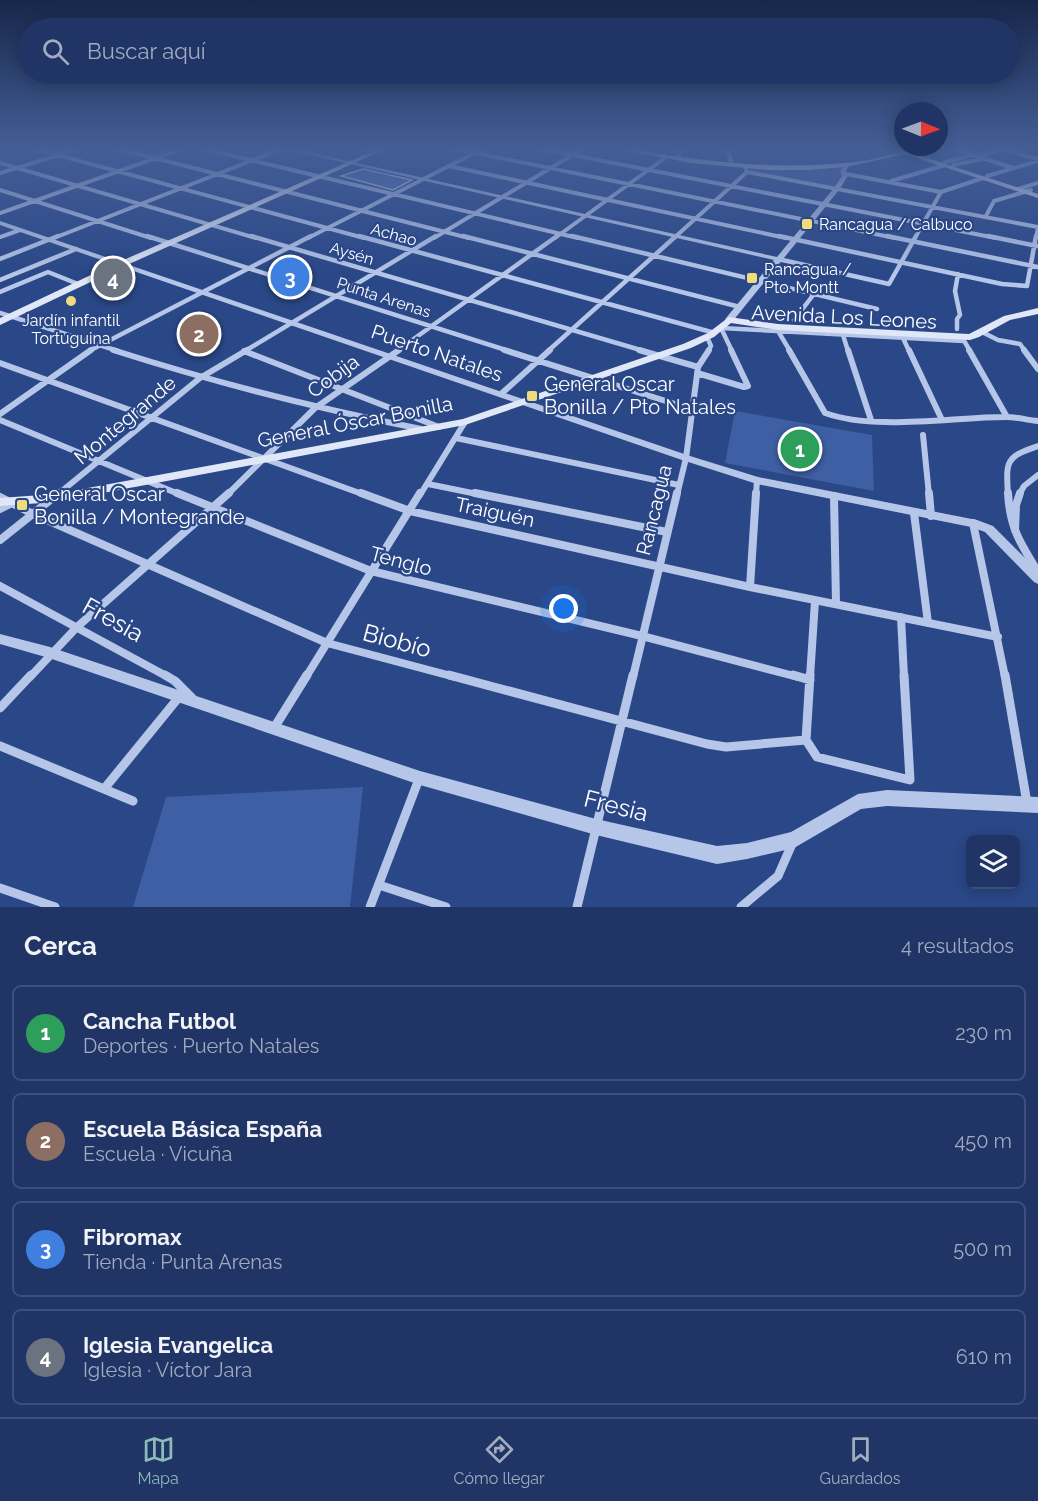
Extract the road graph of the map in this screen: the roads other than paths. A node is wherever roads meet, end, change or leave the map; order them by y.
1 (1, 190) edge
2 (65, 190) edge
3 (92, 190) edge
4 (175, 190) edge
5 (190, 190) edge
6 (280, 190) edge
7 (290, 190) edge
8 (379, 190) edge
9 (401, 190) edge
10 (473, 190) edge
11 (513, 190) edge
12 (566, 190) edge
13 (619, 190) edge
14 (660, 190) edge
15 (725, 190) edge
16 (759, 190) edge
17 (836, 190) edge
18 (844, 190) edge
19 (932, 190) edge
20 (946, 190) edge
21 (1029, 191) edge
22 (286, 192) junction
23 (941, 192) junction
24 (394, 194) junction
25 (502, 197) junction
26 (607, 199) junction
27 (34, 201) junction
28 (714, 201) junction
29 (824, 203) junction
30 (140, 204) junction
31 (933, 206) junction
32 (251, 207) junction
33 (361, 211) junction
34 (0, 213) edge
35 (475, 213) junction
36 (585, 216) junction
37 (986, 216) junction
38 (695, 218) junction
39 (809, 220) junction
40 (97, 221) junction
41 (0, 223) edge
42 (925, 223) junction
43 (211, 225) junction
44 (327, 228) junction
45 (1038, 228) edge
46 (20, 230) junction
47 (444, 232) junction
48 (560, 233) junction
49 (676, 236) junction
50 (0, 237) edge
51 (794, 239) junction
52 (49, 240) junction
53 (914, 242) junction
54 (169, 243) junction
55 (1036, 246) edge
56 (288, 247) junction
57 (76, 249) junction
58 (412, 251) junction
59 (532, 254) junction
60 (654, 256) junction
61 (2, 257) edge
62 (778, 259) junction
63 (902, 262) junction
64 (121, 265) junction
65 (1035, 266) edge
66 (248, 268) junction
67 (376, 273) junction
68 (958, 274) junction
69 (502, 275) junction
70 (629, 279) junction
71 (0, 280) edge
72 (760, 281) junction
73 (78, 284) junction
74 (0, 292) edge
75 (201, 292) junction
76 (814, 294) junction
77 (336, 296) junction
78 (469, 300) junction
79 (602, 302) junction
80 (740, 307) junction
81 (877, 309) dead end
82 (1038, 311) edge
83 (3, 317) edge
84 (794, 320) dead end
85 (292, 323) junction
86 (432, 327) junction
87 (718, 329) junction
88 (572, 330) junction
89 (778, 331) junction
90 (982, 332) junction
91 (843, 335) junction
92 (961, 336) junction
93 (903, 338) junction
94 (98, 345) junction
95 (244, 351) junction
96 (389, 356) junction
97 (656, 357) junction
98 (538, 361) junction
99 (0, 363) edge
100 (1038, 369) edge
101 (698, 370) junction
102 (200, 378) junction
103 (591, 378) junction
104 (47, 380) junction
105 (342, 389) junction
106 (501, 394) junction
107 (522, 401) junction
108 (315, 408) junction
109 (691, 409) junction
110 (0, 414) edge
111 (150, 417) junction
112 (1007, 417) junction
113 (0, 420) edge
114 (871, 420) junction
115 (942, 420) junction
116 (1038, 421) edge
117 (465, 422) junction
118 (440, 427) junction
119 (424, 430) junction
120 (923, 435) dead end
121 (456, 438) junction
122 (1038, 446) edge
123 (686, 458) junction
124 (265, 460) junction
125 (99, 462) junction
126 (1038, 475) edge
127 (144, 480) junction
128 (757, 480) junction
129 (428, 484) junction
130 (679, 484) junction
131 (834, 496) junction
132 (0, 497) edge
133 (55, 498) junction
134 (6, 502) edge
135 (214, 508) junction
136 (0, 509) edge
137 (411, 511) junction
138 (914, 513) junction
139 (34, 514) junction
140 (931, 516) junction
141 (973, 523) junction
142 (1014, 530) junction
143 (667, 532) junction
144 (0, 540) edge
145 (149, 564) junction
146 (659, 565) junction
147 (370, 572) junction
148 (1038, 572) edge
149 (1038, 579) edge
150 (0, 586) edge
151 (750, 586) junction
152 (815, 600) junction
153 (836, 604) junction
154 (901, 617) junction
155 (928, 623) junction
156 (76, 627) junction
157 (642, 636) junction
158 (998, 637) junction
159 (0, 639) edge
160 (327, 643) junction
161 (50, 653) junction
162 (810, 680) junction
163 (179, 697) junction
164 (197, 702) junction
165 (0, 708) edge
166 (622, 720) junction
167 (274, 729) junction
168 (806, 740) junction
169 (0, 746) edge
170 (420, 777) junction
171 (104, 789) junction
172 (133, 801) dead end
173 (1033, 806) edge
174 (596, 826) junction
175 (794, 840) junction
176 (379, 885) junction
177 (0, 888) edge
178 (56, 907) edge
179 (370, 907) edge
180 (446, 907) edge
181 (577, 907) edge
182 (741, 907) edge

1 - 27 street, Punta Arenas
2 - 27 street
3 - 30 street, Aysén
4 - 30 street
5 - 32 street, Achao
6 - 22 street
7 - 22 main road
8 - 24 street
9 - 24 street
10 - 25 street
11 - 25 street, Montegrande
12 - 26 street
13 - 26 street, Cobija
14 - 28 street
15 - 28 street
16 - 29 street
17 - 29 street, Rancagua
18 - 31 street
19 - 23 street
20 - 23 street
21 - 37 street
22 - 32 main road
22 - 33 street
23 - 31 street
24 - 33 street
24 - 35 street
25 - 35 street, Montegrande
25 - 36 street
26 - 36 street, Cobija
26 - 38 street
27 - 34 street
27 - 40 street, Punta Arenas
28 - 38 street
28 - 39 street
29 - 39 street, Rancagua
29 - 42 street
30 - 40 street
30 - 43 street, Aysén
31 - 37 street
31 - 42 street
32 - 43 main road
32 - 44 street, Achao
33 - 44 street
33 - 47 street
35 - 47 street, Montegrande
35 - 48 street
36 - 48 street, Cobija
36 - 49 street
37 - 45 street
38 - 49 street
38 - 51 street
39 - 51 street, Rancagua
39 - 53 street
40 - 52 street
40 - 54 street, Punta Arenas
41 - 46 street, Puerto Natales
42 - 53 street
42 - 55 street
43 - 54 main road
43 - 56 street, Aysén
44 - 56 street
44 - 58 street, Achao
45 - 55 street
46 - 50 street
46 - 52 street, Puerto Natales
47 - 58 street, Montegrande
47 - 59 street
48 - 59 street, Cobija
48 - 60 street
49 - 60 street
49 - 62 street
51 - 62 street, Rancagua
51 - 63 street
52 - 57 street, Puerto Natales
52 - 61 street
53 - 63 street
53 - 65 street
54 - 64 main road
54 - 66 street, Punta Arenas
55 - 65 street
56 - 66 street
56 - 67 street, Aysén
57 - 64 street, Puerto Natales
57 - 71 street
58 - 67 street, Montegrande
58 - 69 street, Achao
59 - 69 street, Cobija
59 - 70 street
60 - 70 street
60 - 72 street
62 - 63 street
62 - 72 street, Rancagua
63 - 68 street
64 - 73 main road
64 - 75 street, Puerto Natales
65 - 68 street
66 - 75 street
66 - 77 street, Punta Arenas
67 - 77 street, Montegrande
67 - 78 street, Aysén
68 - 92 street
69 - 78 street, Cobija
69 - 79 street, Achao
70 - 79 street
70 - 80 street
72 - 76 street
72 - 80 street, Rancagua
73 - 74 street
73 - 83 main road
75 - 85 street, Puerto Natales
75 - 94 street
76 - 81 street
76 - 84 street
77 - 85 street, Montegrande
77 - 86 street, Punta Arenas
78 - 86 street, Cobija
78 - 88 street, Aysén
79 - 87 street, Achao
79 - 88 street
80 - 87 street, Rancagua
82 - 90 main road, Avenida Los Leones
83 - 94 street
85 - 95 street, Montegrande
85 - 96 street, Puerto Natales
86 - 96 street, Cobija
86 - 98 street, Punta Arenas
87 - 89 street, Avenida Los Leones
87 - 92 main road, Avenida Los Leones
87 - 97 main road, General Óscar Bonilla
87 - 101 street, Rancagua
87 - 101 street, Aysén
88 - 97 street, Aysén
88 - 98 street
89 - 91 street, Avenida Los Leones
89 - 114 street
90 - 92 main road, Avenida Los Leones
90 - 100 street
91 - 93 street, Avenida Los Leones
91 - 114 street
92 - 93 street, Avenida Los Leones
92 - 112 street
93 - 115 street
94 - 102 street
94 - 104 street
95 - 102 street, Montegrande
95 - 105 street
96 - 105 street, Cobija
96 - 106 street, Puerto Natales
97 - 101 street, Aysén
97 - 103 main road, General Óscar Bonilla
98 - 103 street, Punta Arenas
98 - 106 street
99 - 104 street, Traiguén
101 - 109 street, Rancagua
102 - 108 street
102 - 111 street, Montegrande
103 - 107 main road, General Óscar Bonilla
103 - 109 street, Punta Arenas
104 - 110 street
104 - 111 street, Traiguén
105 - 108 street, Cobija
105 - 118 street
106 - 107 street, Puerto Natales
107 - 117 main road, General Óscar Bonilla
107 - 123 street, Puerto Natales
108 - 119 street
108 - 124 street, Cobija
109 - 123 street, Rancagua
111 - 124 street, Traiguén
111 - 125 street, Montegrande
112 - 115 street
112 - 116 street
113 - 125 street, Tenglo
114 - 115 street
117 - 118 main road, General Óscar Bonilla
117 - 121 street
118 - 119 main road, General Óscar Bonilla
119 - 124 main road, General Óscar Bonilla
120 - 140 street
121 - 129 street
121 - 130 street
122 - 142 street
123 - 128 street, Puerto Natales
123 - 130 street, Rancagua
124 - 127 main road, General Óscar Bonilla
124 - 135 street, Cobija
124 - 137 street, Traiguén
125 - 127 street, Tenglo
125 - 133 street, Montegrande
126 - 142 street
127 - 133 main road, General Óscar Bonilla
127 - 135 street, Tenglo
128 - 131 street, Puerto Natales
128 - 151 street
129 - 137 street
129 - 143 street
130 - 143 street, Rancagua
131 - 138 street, Puerto Natales
131 - 153 street
132 - 134 street, Biobío
133 - 134 main road, General Óscar Bonilla
133 - 139 street, Montegrande
134 - 136 street
134 - 139 street, Biobío
135 - 145 street, Cobija
135 - 147 street, Tenglo
137 - 146 street, Traiguén
137 - 147 street
138 - 140 street, Puerto Natales
138 - 155 street
139 - 144 street, Montegrande
139 - 145 street, Biobío
140 - 141 street, Puerto Natales
141 - 149 street
141 - 158 street
142 - 148 street
143 - 146 street, Rancagua
145 - 156 street, Cobija
145 - 160 street, Biobío
146 - 151 street, Traiguén
146 - 157 street, Rancagua
147 - 157 street, Tenglo
147 - 160 street
150 - 156 street, Fresia
151 - 152 street, Traiguén
152 - 153 street, Traiguén
152 - 162 street
153 - 154 street, Traiguén
154 - 155 street, Traiguén
154 - 168 street
155 - 158 street, Traiguén
156 - 161 street, Cobija
156 - 164 street, Fresia
157 - 162 street, Tenglo
157 - 166 street, Rancagua
158 - 173 street
159 - 161 street, Fresia
160 - 166 street, Biobío
160 - 167 street
161 - 163 street, Fresia
161 - 165 street, Cobija
162 - 168 street
163 - 164 street, Fresia
163 - 171 street
164 - 167 street, Fresia
166 - 168 street, Biobío
166 - 174 street, Rancagua
167 - 170 street, Fresia
169 - 171 street
170 - 174 street, Fresia
170 - 176 street
171 - 172 street
173 - 175 street, Fresia
174 - 175 street, Fresia
174 - 181 street, Rancagua
175 - 182 street
176 - 179 street
176 - 180 street
177 - 178 street

